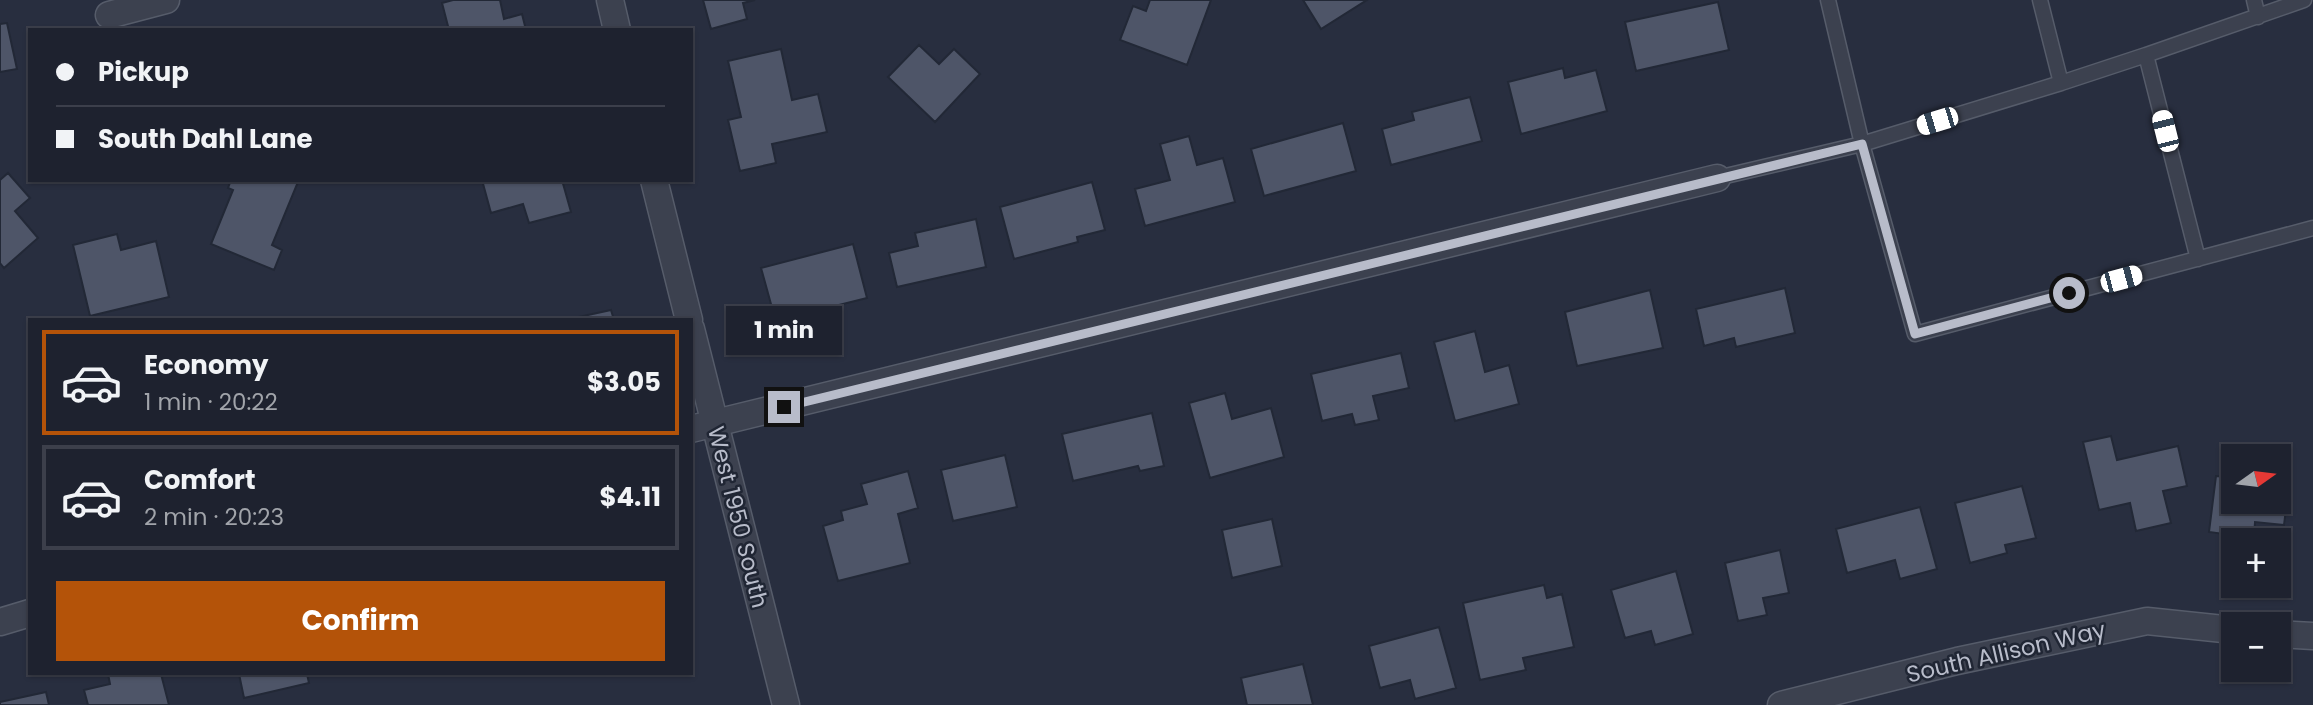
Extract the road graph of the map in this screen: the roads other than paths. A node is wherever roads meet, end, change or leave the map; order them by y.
1 (166, 0) edge
2 (610, 0) edge
3 (1828, 0) edge
4 (2040, 0) edge
5 (2253, 0) edge
6 (2304, 0) edge
7 (109, 15) edge
8 (2258, 16) junction
9 (617, 28) edge
10 (2146, 55) junction
11 (2061, 83) junction
12 (1862, 144) junction
13 (1717, 178) joint
14 (654, 182) edge
15 (2313, 228) edge
16 (2198, 259) junction
17 (688, 318) edge
18 (693, 347) edge
19 (702, 426) edge
20 (28, 614) edge
21 (0, 622) edge
22 (2221, 629) edge
23 (2291, 635) edge
24 (2313, 636) edge
25 (786, 705) edge
26 (1781, 705) edge

1 - 7 street
2 - 9 street
3 - 12 lane
4 - 11 lane
5 - 8 lane
6 - 8 lane
8 - 10 lane
10 - 11 lane
10 - 16 lane
11 - 12 lane
12 - 13 lane
12 - 16 lane
13 - 19 street
14 - 17 street
15 - 16 lane
18 - 19 street, West 1950 South
19 - 25 street, West 1950 South
20 - 21 street
22 - 26 street, South Allison Way
23 - 24 street

